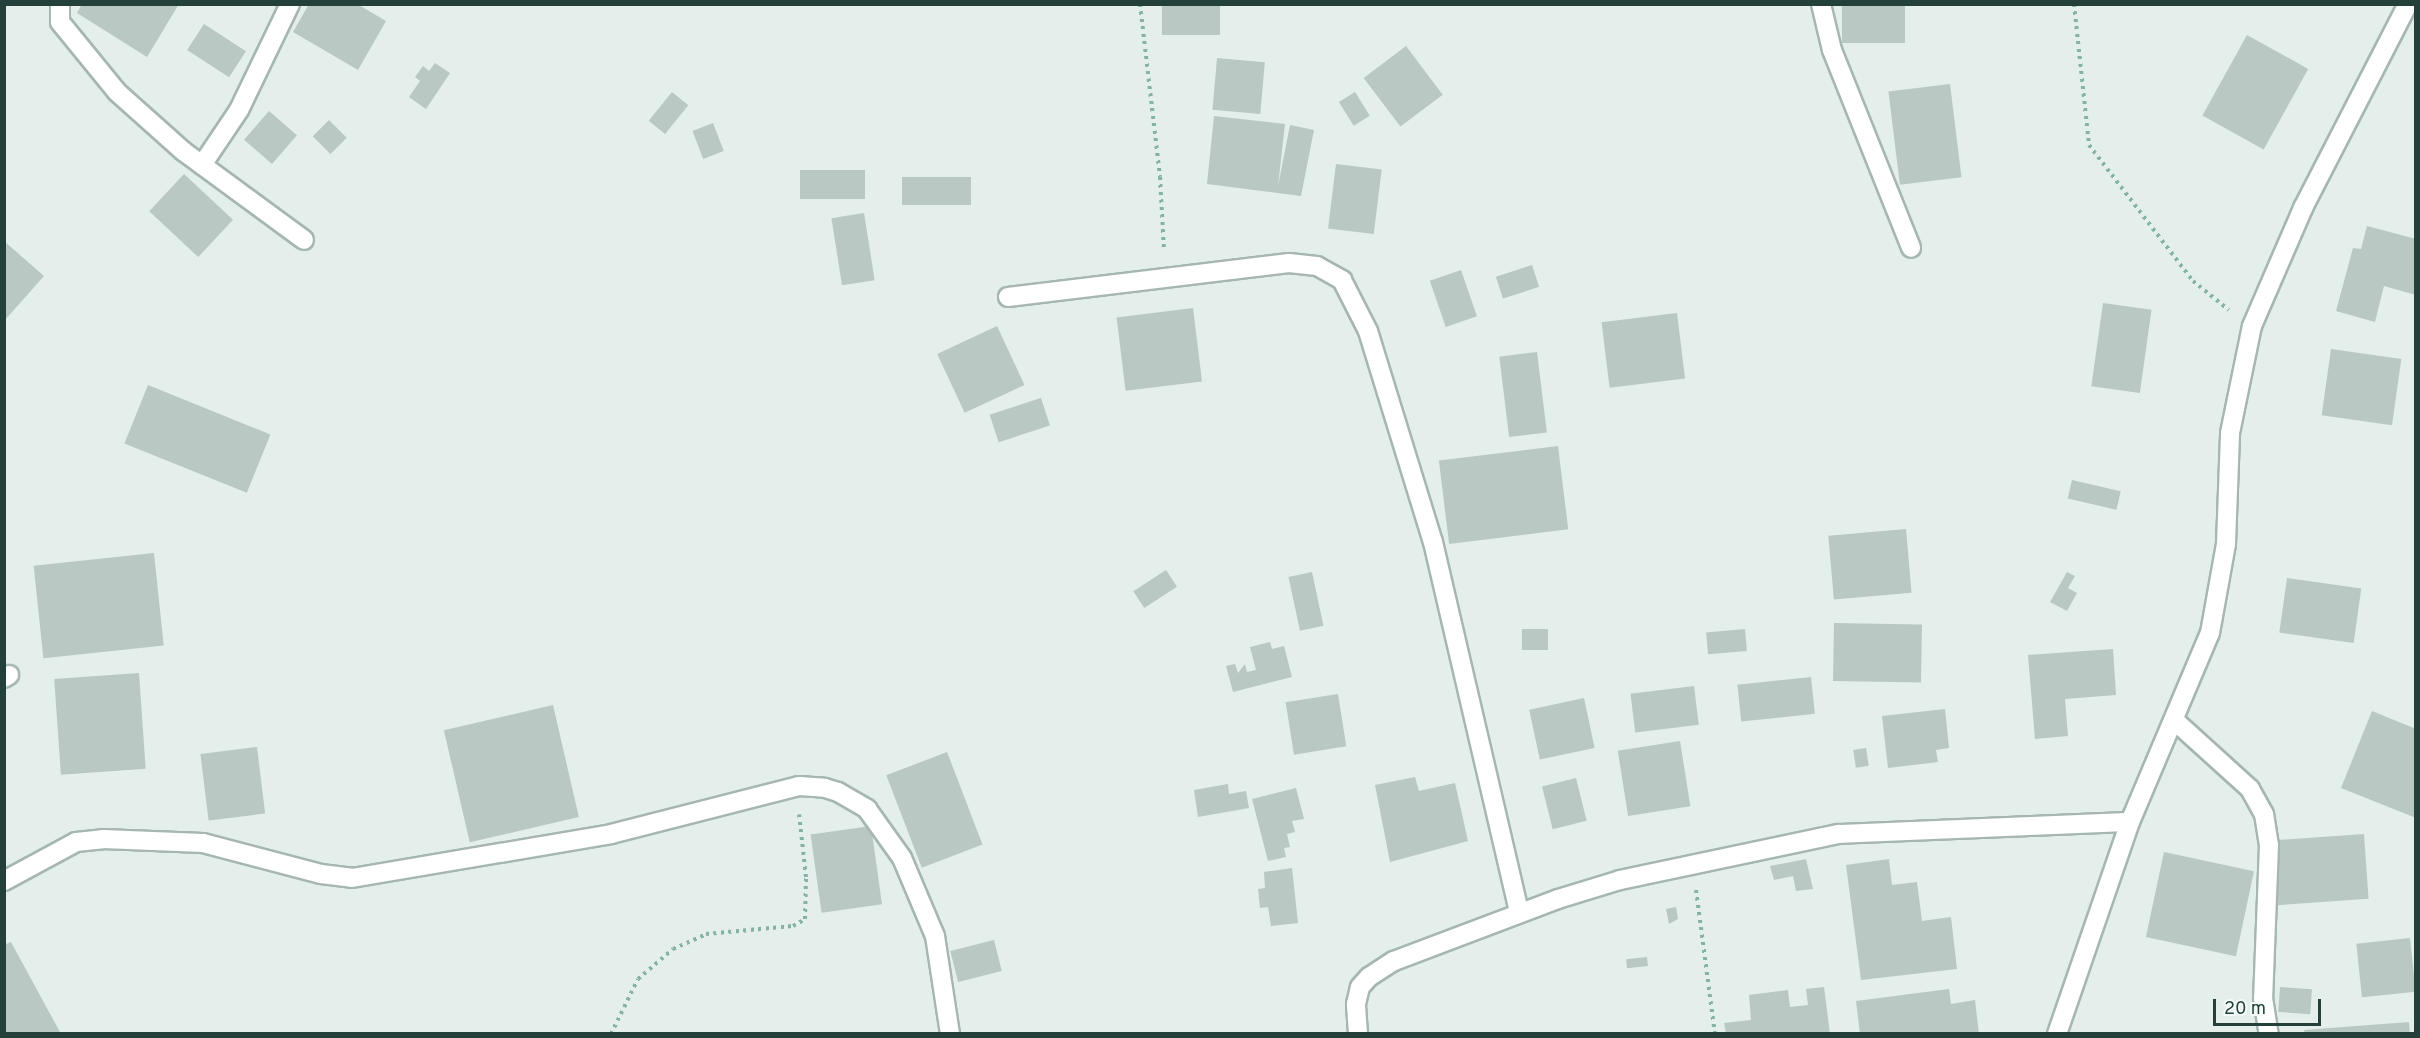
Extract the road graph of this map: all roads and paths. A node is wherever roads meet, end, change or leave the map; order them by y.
1 (60, 4) edge
2 (290, 4) edge
3 (1140, 4) edge
4 (1821, 4) edge
5 (2074, 4) edge
6 (2408, 4) edge
7 (202, 165) junction
8 (304, 240) dead end
9 (1911, 248) dead end
10 (1165, 277) junction
11 (1008, 297) dead end
12 (2252, 326) junction
13 (2175, 720) junction
14 (799, 786) junction
15 (2130, 822) junction
16 (1692, 863) junction
17 (4, 881) edge
18 (1519, 913) junction
19 (611, 1034) edge
20 (950, 1034) edge
21 (1358, 1034) edge
22 (1715, 1034) edge
23 (2056, 1034) edge
24 (2269, 1034) edge

1 - 7 street
2 - 7 street
3 - 10 path
4 - 9 street
5 - 12 path
6 - 12 street
7 - 8 street
10 - 11 street
10 - 18 street
12 - 13 street
13 - 15 street
13 - 24 street
14 - 17 street
14 - 19 path
14 - 20 street
15 - 16 street
15 - 23 street
16 - 18 street
16 - 22 path
18 - 21 street

